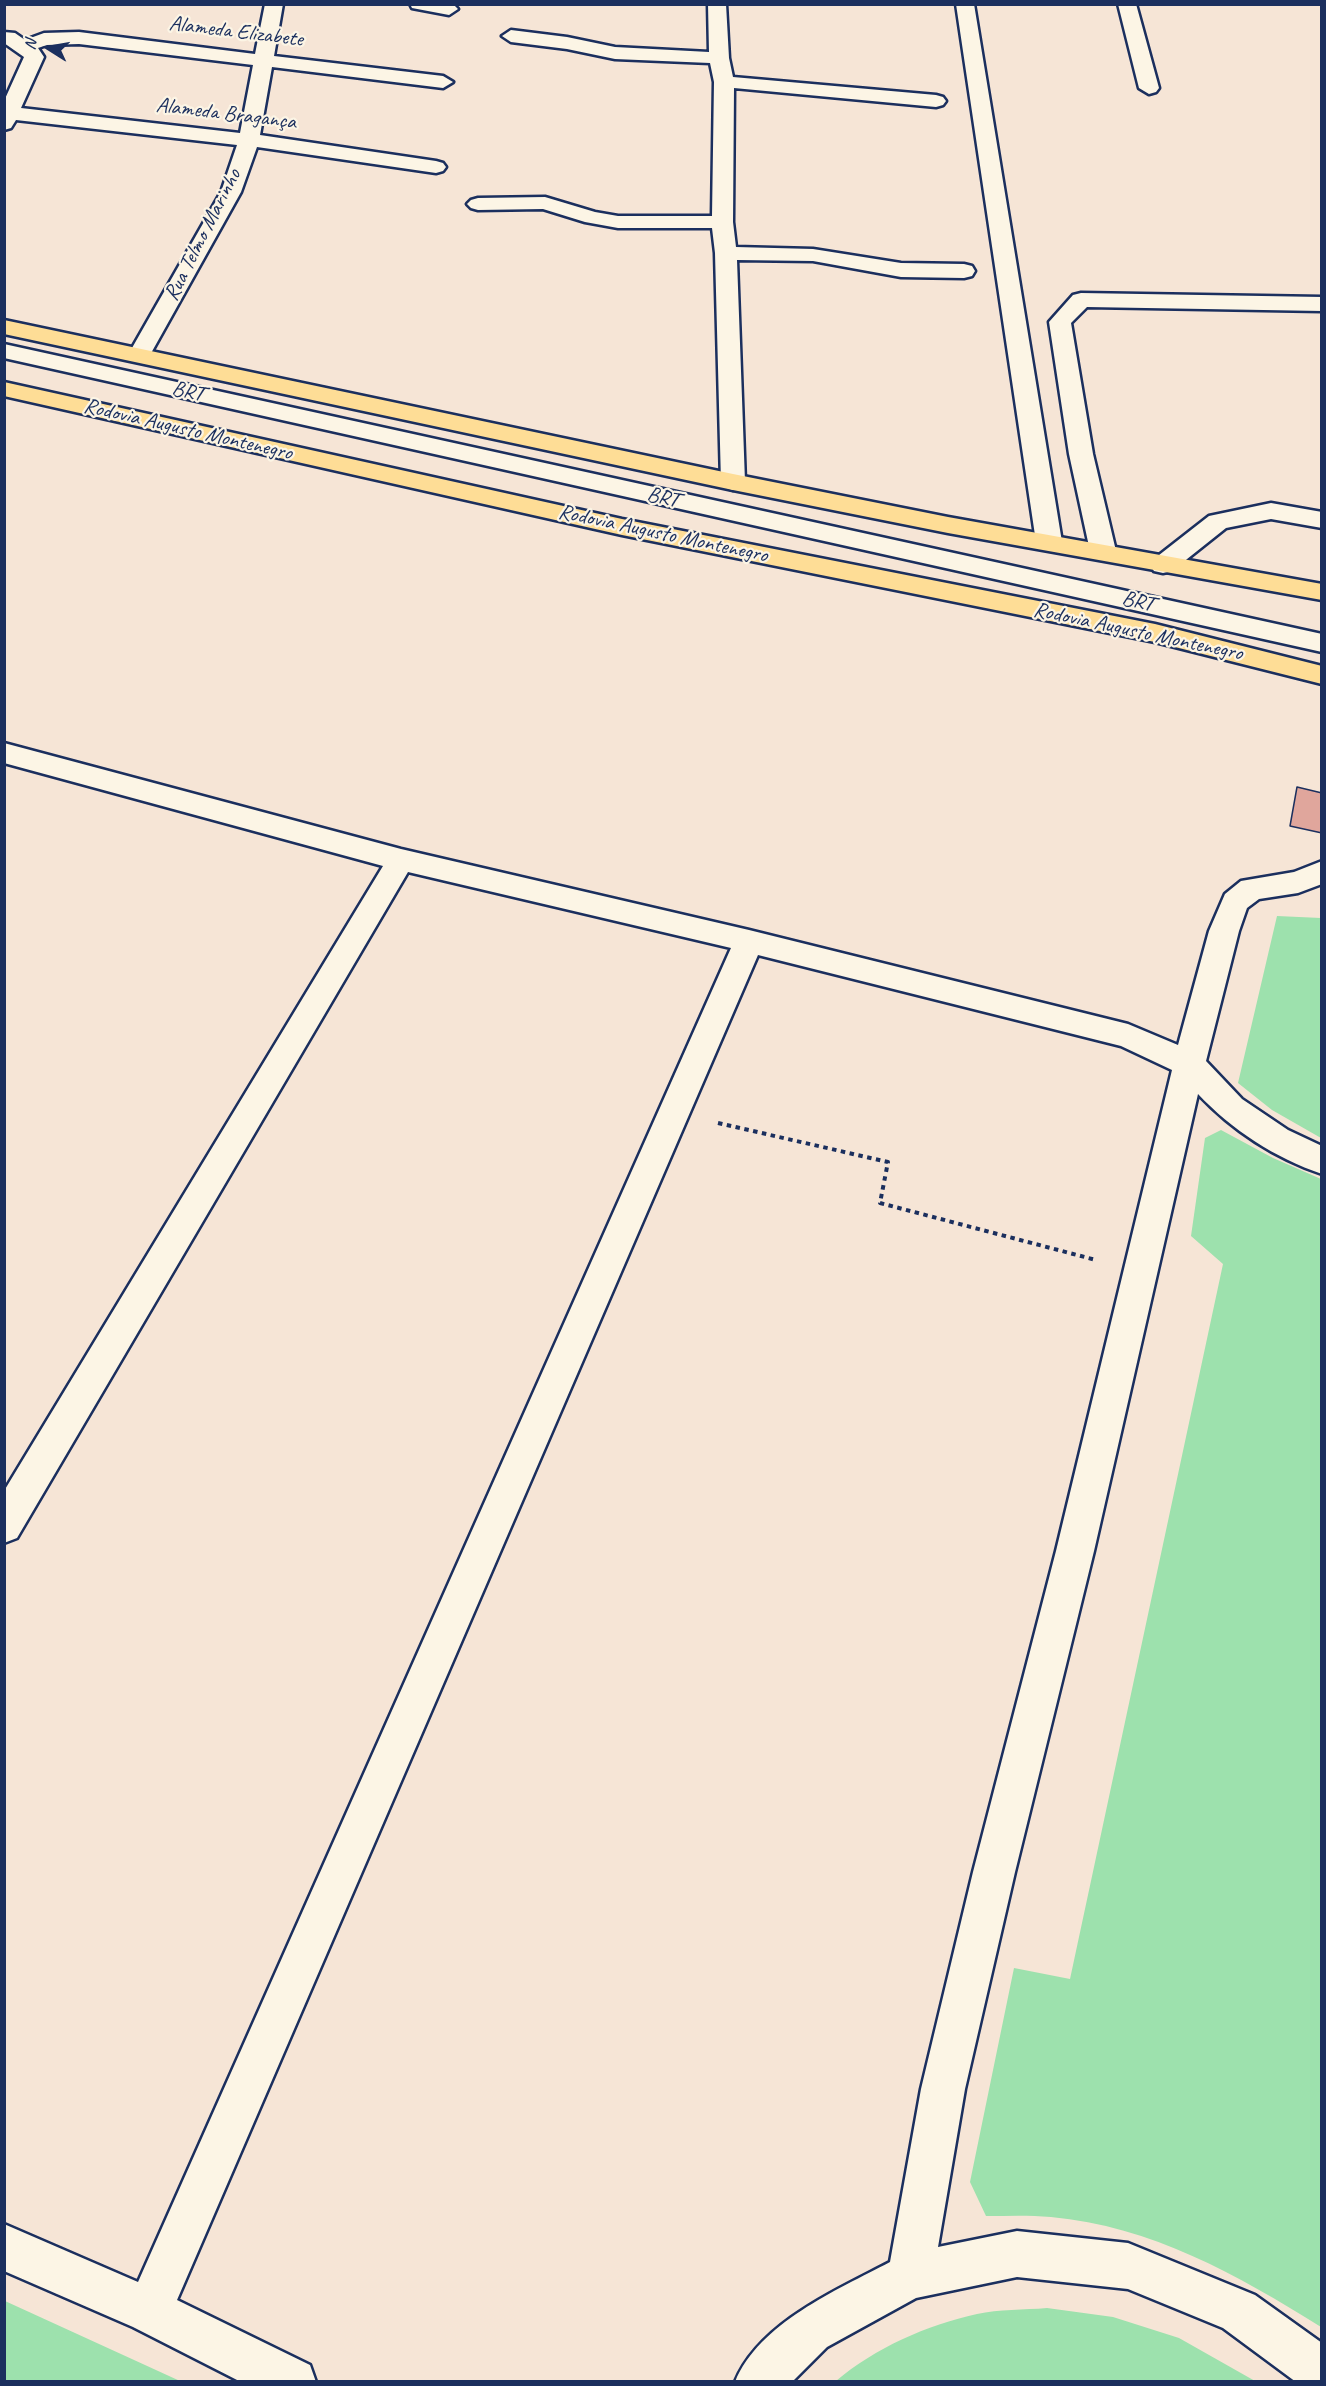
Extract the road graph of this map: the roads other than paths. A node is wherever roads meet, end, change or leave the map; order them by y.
1 (274, 4) edge
2 (419, 4) edge
3 (717, 4) edge
4 (965, 4) edge
5 (1127, 4) edge
6 (448, 9) dead end
7 (4, 35) edge
8 (511, 36) dead end
9 (24, 47) junction
10 (719, 58) junction
11 (263, 59) junction
12 (443, 82) dead end
13 (724, 82) junction
14 (1149, 88) dead end
15 (936, 101) dead end
16 (7, 118) edge
17 (249, 140) junction
18 (436, 167) dead end
19 (478, 204) dead end
20 (722, 222) junction
21 (726, 253) junction
22 (964, 271) dead end
23 (1322, 304) edge
24 (4, 327) edge
25 (4, 351) edge
26 (139, 355) junction
27 (4, 389) edge
28 (733, 482) junction
29 (1322, 520) edge
30 (1049, 542) junction
31 (1103, 551) junction
32 (1163, 565) junction
33 (1322, 592) edge
34 (1322, 644) edge
35 (1322, 675) edge
36 (10, 763) edge
37 (401, 860) junction
38 (1314, 879) edge
39 (749, 941) junction
40 (1188, 1064) junction
41 (1322, 1161) edge
42 (4, 1526) edge
43 (4, 2247) edge
44 (910, 2276) junction
45 (149, 2311) junction
46 (1322, 2372) edge
47 (293, 2382) edge
48 (758, 2382) edge

1 - 11 street, Rua Telmo Marinho
2 - 6 street
3 - 10 street
4 - 30 street
5 - 14 street
7 - 9 street
8 - 10 street
9 - 11 street, Alameda Elizabete
9 - 16 street
10 - 13 street
11 - 12 street, Alameda Elizabete
11 - 17 street, Rua Telmo Marinho
13 - 15 street
13 - 20 street
16 - 17 street, Alameda Bragança
17 - 18 street, Alameda Bragança
17 - 26 street, Rua Telmo Marinho
19 - 20 street
20 - 21 street
21 - 22 street
21 - 28 street
23 - 31 street
24 - 26 main road
25 - 34 street, BRT
26 - 28 main road
27 - 35 main road, Rodovia Augusto Montenegro
28 - 30 main road
29 - 32 street
30 - 31 main road
31 - 32 main road
32 - 33 main road
36 - 37 street
37 - 39 street
37 - 42 street
38 - 40 street
39 - 40 street
39 - 45 street
40 - 41 street
40 - 44 street
43 - 45 street
44 - 46 street
44 - 48 street
45 - 47 street

